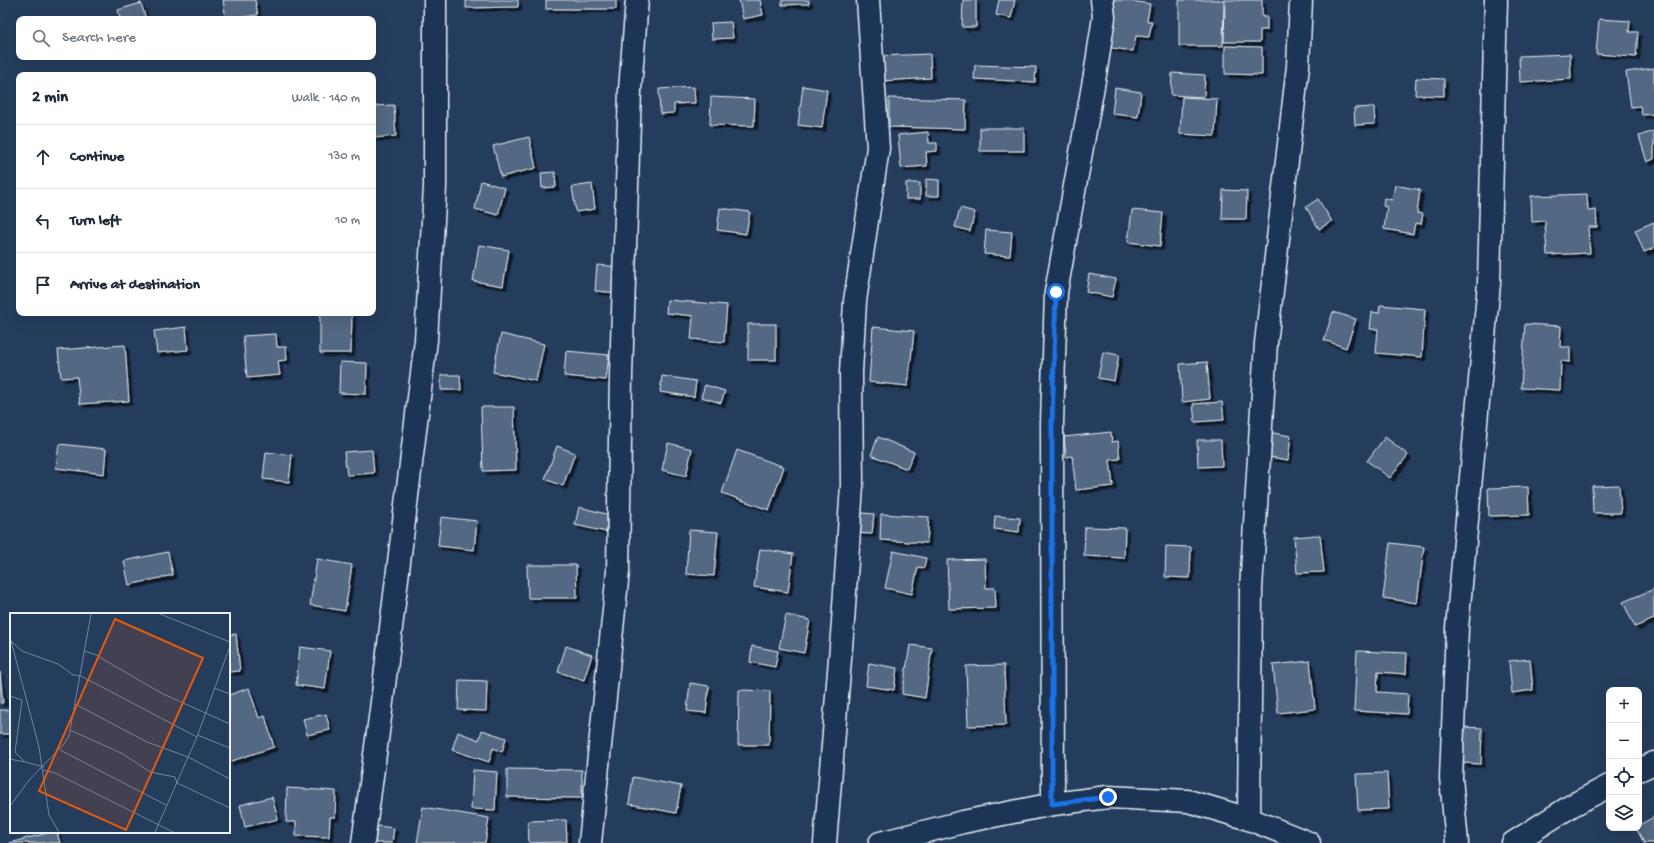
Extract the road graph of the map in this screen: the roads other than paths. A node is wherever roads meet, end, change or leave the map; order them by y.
1 (436, 0) edge
2 (637, 0) edge
3 (868, 0) edge
4 (1102, 0) edge
5 (1301, 0) edge
6 (1496, 0) edge
7 (1654, 763) edge
8 (1642, 769) edge
9 (1606, 788) edge
10 (1052, 804) junction
11 (1249, 819) junction
12 (363, 843) edge
13 (590, 843) edge
14 (825, 843) edge
15 (880, 843) edge
16 (1309, 843) edge
17 (1456, 843) edge
18 (1513, 843) edge

1 - 12 street
2 - 13 street
3 - 14 street
4 - 10 street
5 - 11 street
6 - 17 street
7 - 8 street
9 - 18 street
10 - 11 street
10 - 15 street
11 - 16 street

